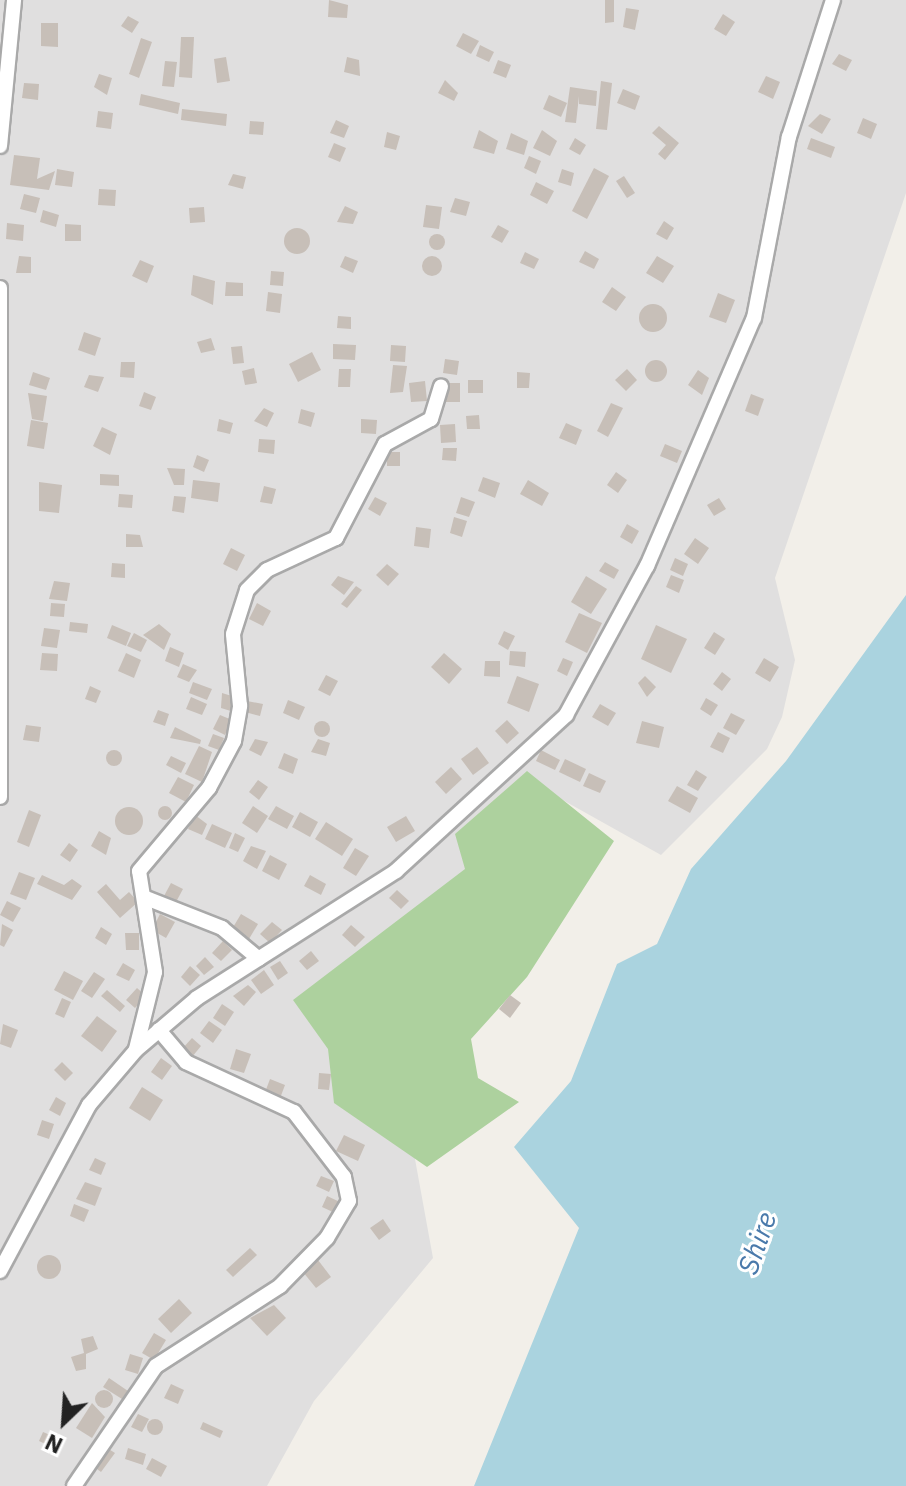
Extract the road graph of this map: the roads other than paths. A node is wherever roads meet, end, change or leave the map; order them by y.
1 (14, 0) edge
2 (833, 0) edge
3 (0, 146) edge
4 (0, 288) edge
5 (441, 387) dead end
6 (0, 797) edge
7 (146, 898) junction
8 (259, 959) junction
9 (159, 1030) junction
10 (136, 1050) junction
11 (4, 1251) edge
12 (0, 1271) edge
13 (74, 1486) edge

1 - 3 street
2 - 8 street
4 - 6 street
5 - 7 street
7 - 8 street
7 - 10 street
8 - 9 street
9 - 10 street
9 - 13 street
10 - 11 street
11 - 12 street

